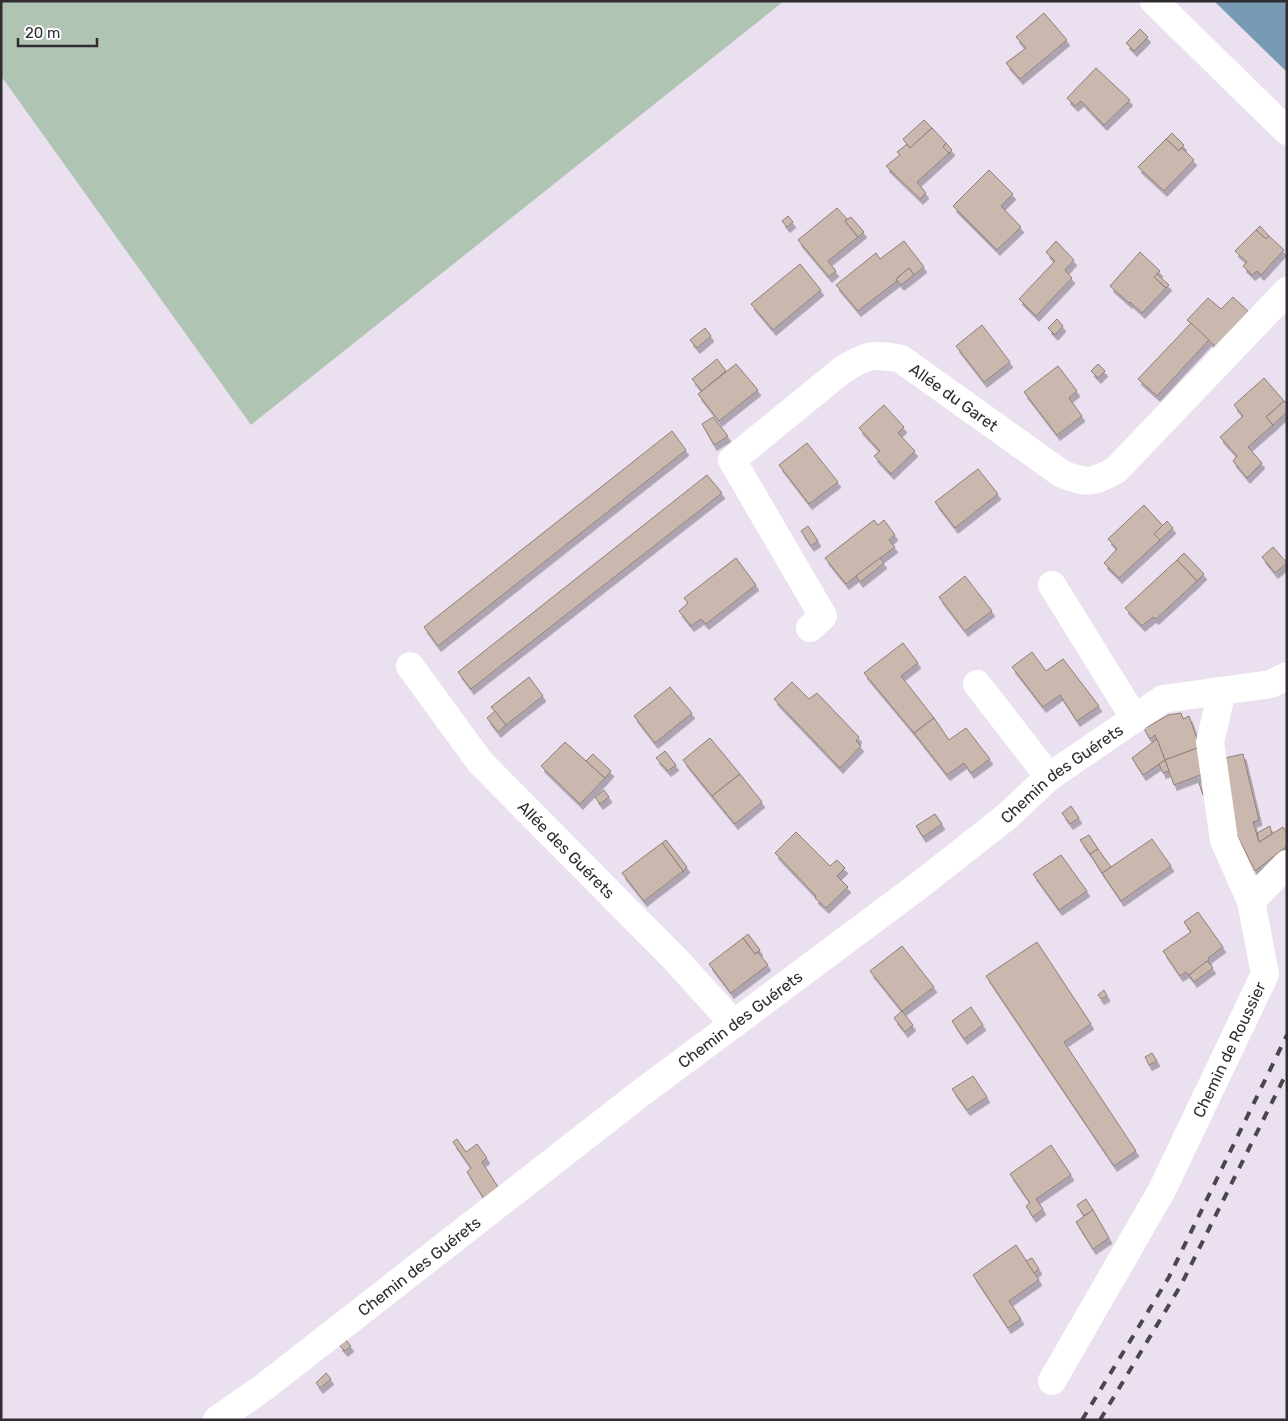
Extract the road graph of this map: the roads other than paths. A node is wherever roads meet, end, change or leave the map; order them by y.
1 (1154, 1) edge
2 (1287, 132) edge
3 (1287, 291) edge
4 (1052, 585) dead end
5 (810, 628) dead end
6 (410, 666) dead end
7 (1287, 676) edge
8 (977, 684) dead end
9 (1222, 692) junction
10 (1135, 719) junction
11 (1049, 778) junction
12 (1287, 864) edge
13 (1251, 901) junction
14 (734, 1024) junction
15 (1052, 1381) dead end
16 (217, 1420) edge

1 - 2 street
3 - 5 street, Allée du Garet
4 - 10 street
6 - 14 street, Allée des Guérets
7 - 9 street, Chemin des Guérets
8 - 11 street
9 - 10 street, Chemin des Guérets
9 - 13 street, Chemin de Roussier
10 - 11 street, Chemin des Guérets
11 - 14 street, Chemin des Guérets
12 - 13 street
13 - 15 street, Chemin de Roussier
14 - 16 street, Chemin des Guérets

